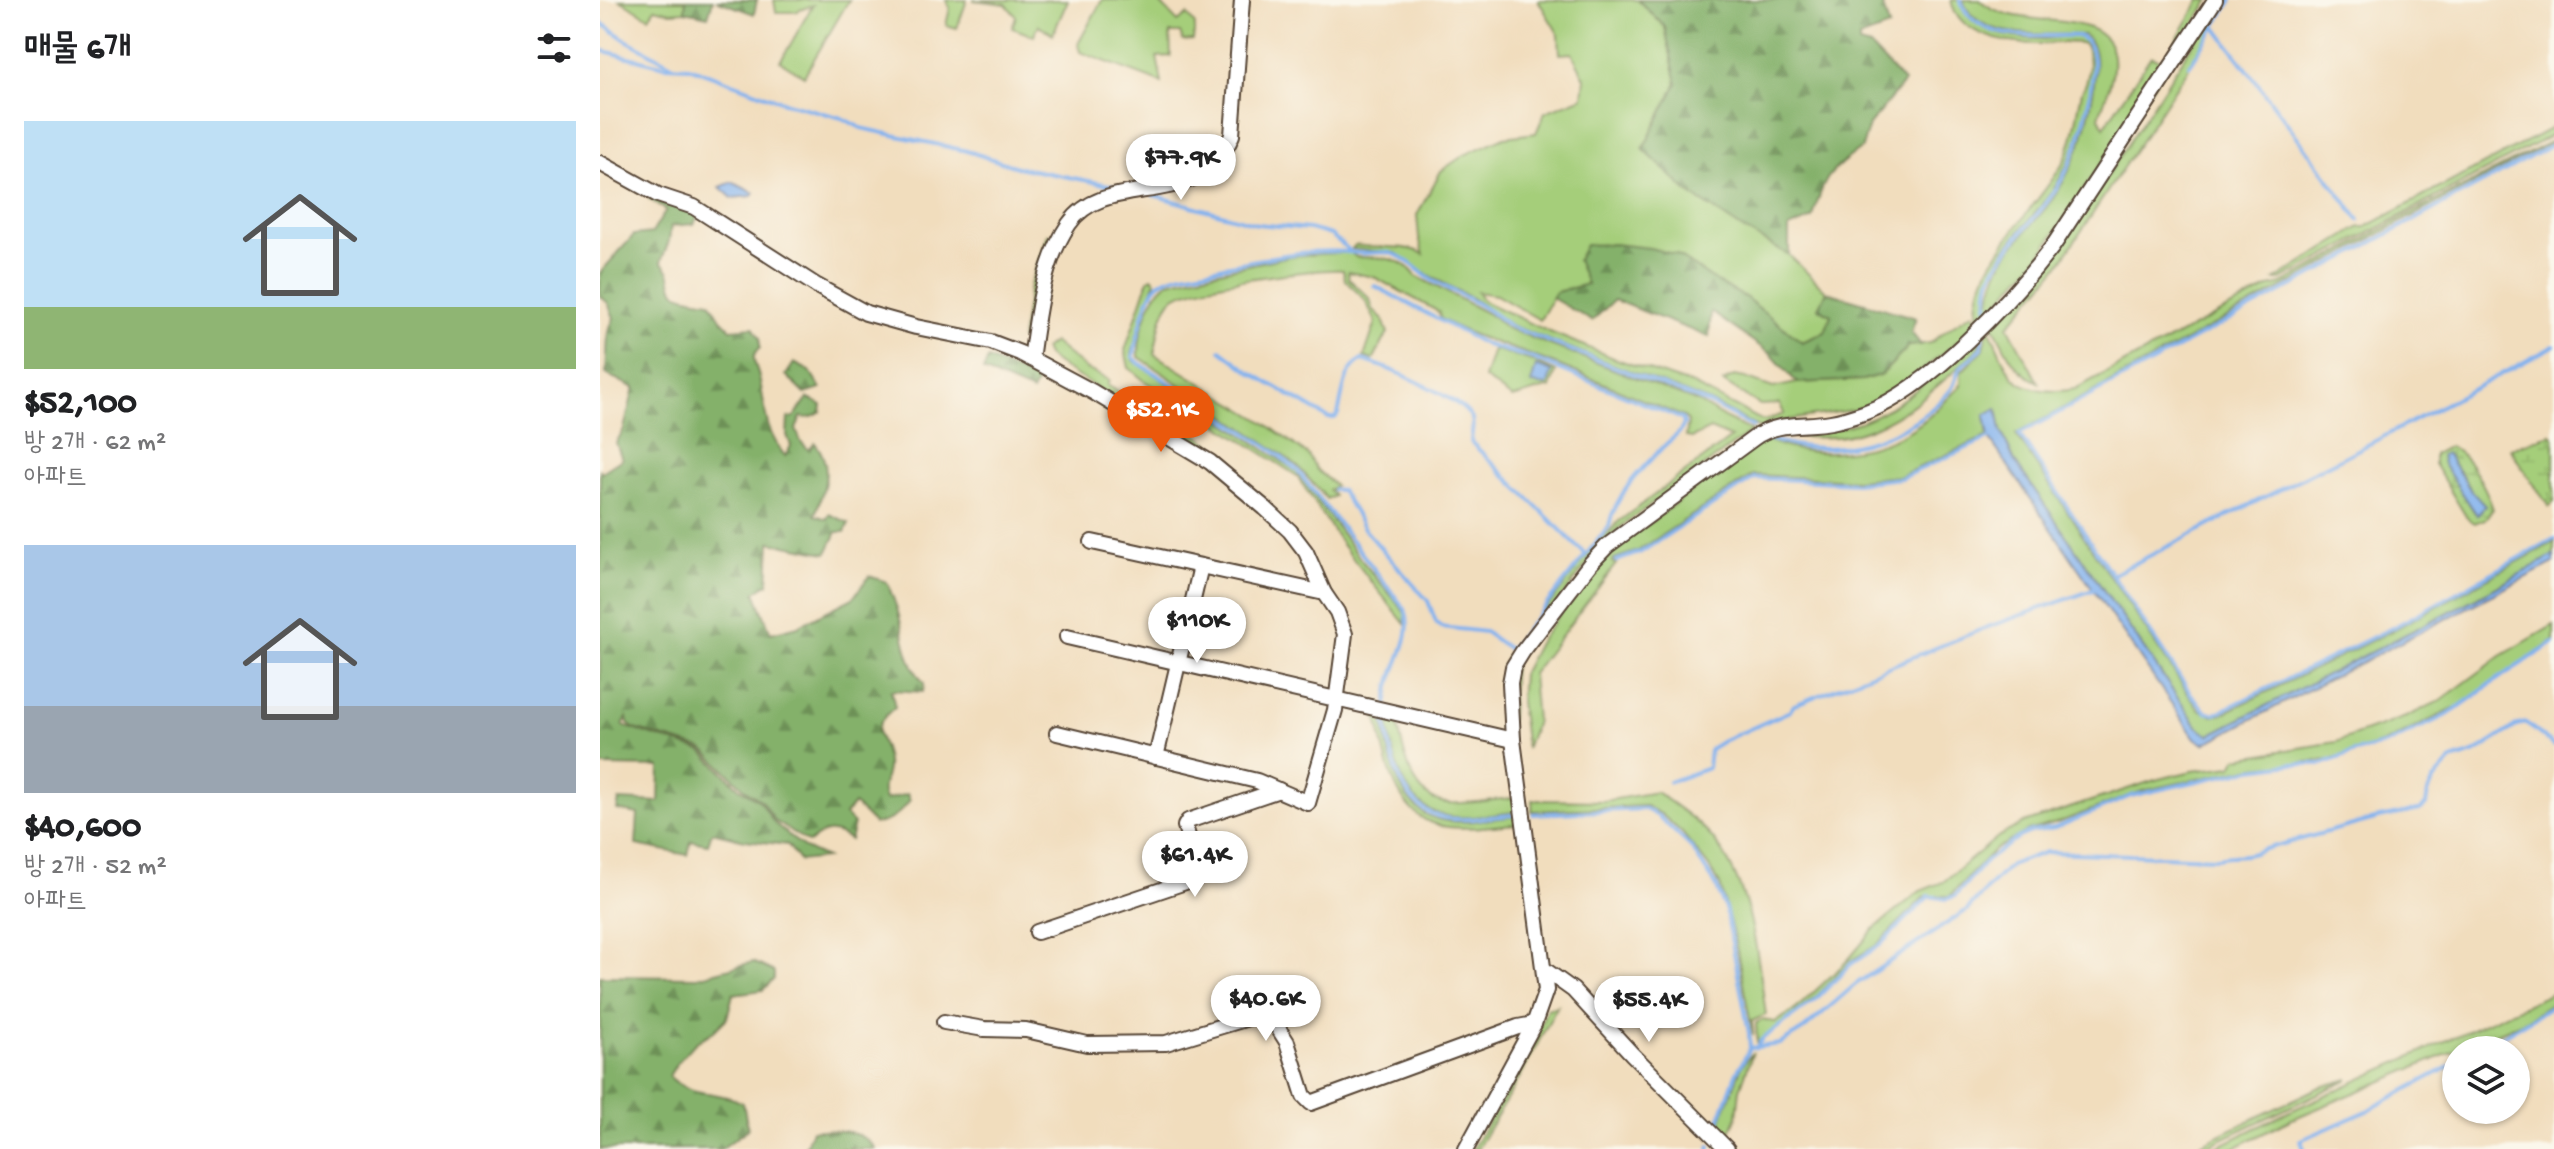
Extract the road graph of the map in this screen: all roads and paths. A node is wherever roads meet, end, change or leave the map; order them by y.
1 (1242, 0) edge
2 (2215, 0) edge
3 (600, 163) edge
4 (1031, 359) junction
5 (1092, 542) dead end
6 (1201, 566) junction
7 (1324, 593) junction
8 (1067, 637) dead end
9 (1178, 663) junction
10 (1337, 700) junction
11 (1057, 733) dead end
12 (1513, 740) junction
13 (1156, 757) junction
14 (1279, 790) junction
15 (1037, 932) dead end
16 (1545, 970) junction
17 (944, 1022) dead end
18 (1534, 1024) junction
19 (1466, 1149) edge
20 (1727, 1149) edge

1 - 4 street
2 - 12 street
3 - 4 street
4 - 7 street
5 - 6 street
6 - 7 street
6 - 9 street
7 - 10 street
8 - 9 street
9 - 10 street
9 - 13 street
10 - 12 street
10 - 14 street
11 - 13 street
12 - 16 street
13 - 14 street
14 - 15 street
16 - 18 street
16 - 20 street
17 - 18 street
18 - 19 street

